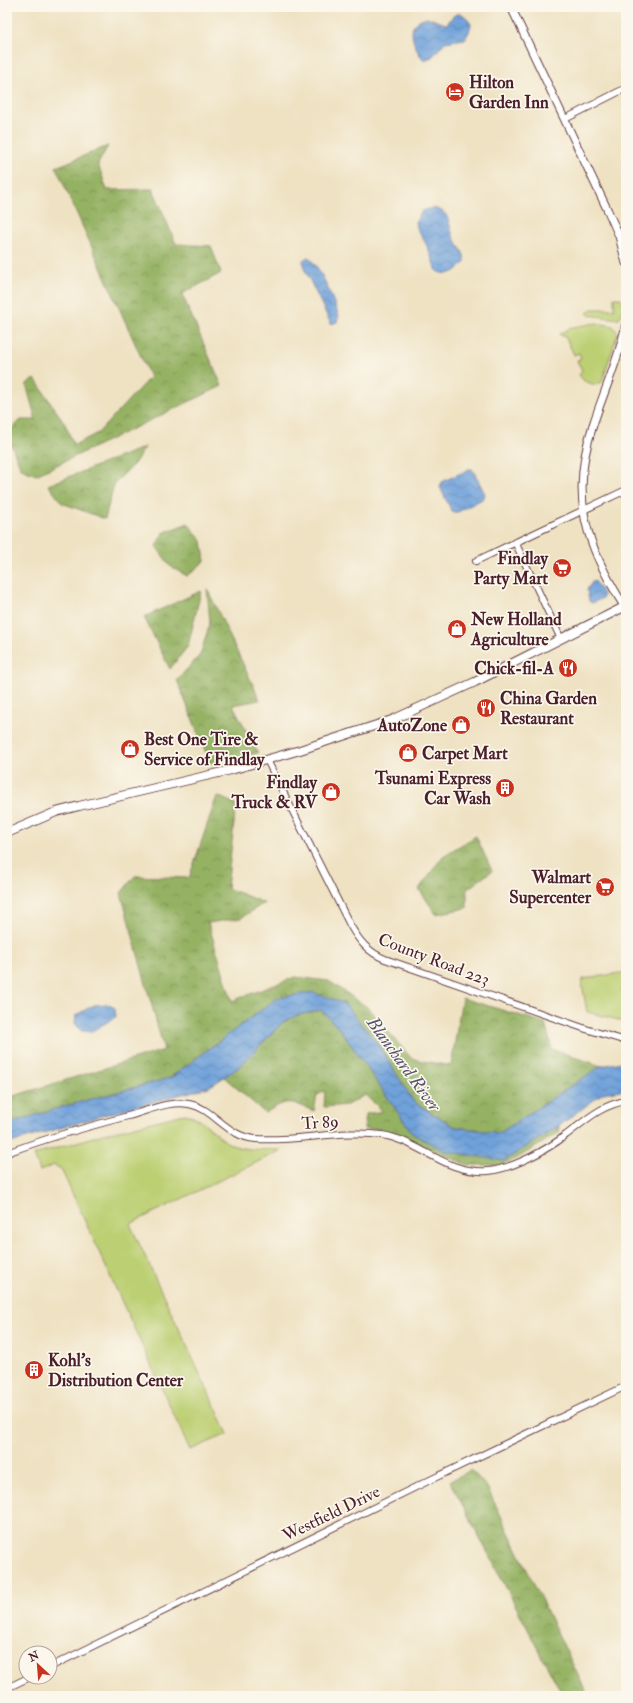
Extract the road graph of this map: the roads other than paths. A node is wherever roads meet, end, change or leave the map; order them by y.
1 (511, 7) edge
2 (626, 88) edge
3 (565, 118) junction
4 (626, 263) edge
5 (626, 324) edge
6 (626, 490) edge
7 (583, 510) junction
8 (515, 542) junction
9 (476, 561) dead end
10 (626, 607) edge
11 (560, 639) junction
12 (267, 760) junction
13 (7, 833) edge
14 (626, 1041) edge
15 (626, 1101) edge
16 (7, 1153) edge
17 (626, 1386) edge
18 (58, 1663) edge
19 (18, 1683) edge
20 (7, 1688) edge

1 - 3 main road
2 - 3 street
3 - 4 main road
5 - 7 main road
6 - 7 street
7 - 8 street
7 - 10 main road
8 - 9 street
8 - 11 street
10 - 11 main road
11 - 12 main road
12 - 13 main road
12 - 14 street, County Road 223
15 - 16 street, Tr 89
17 - 18 street, Westfield Drive
19 - 20 street

